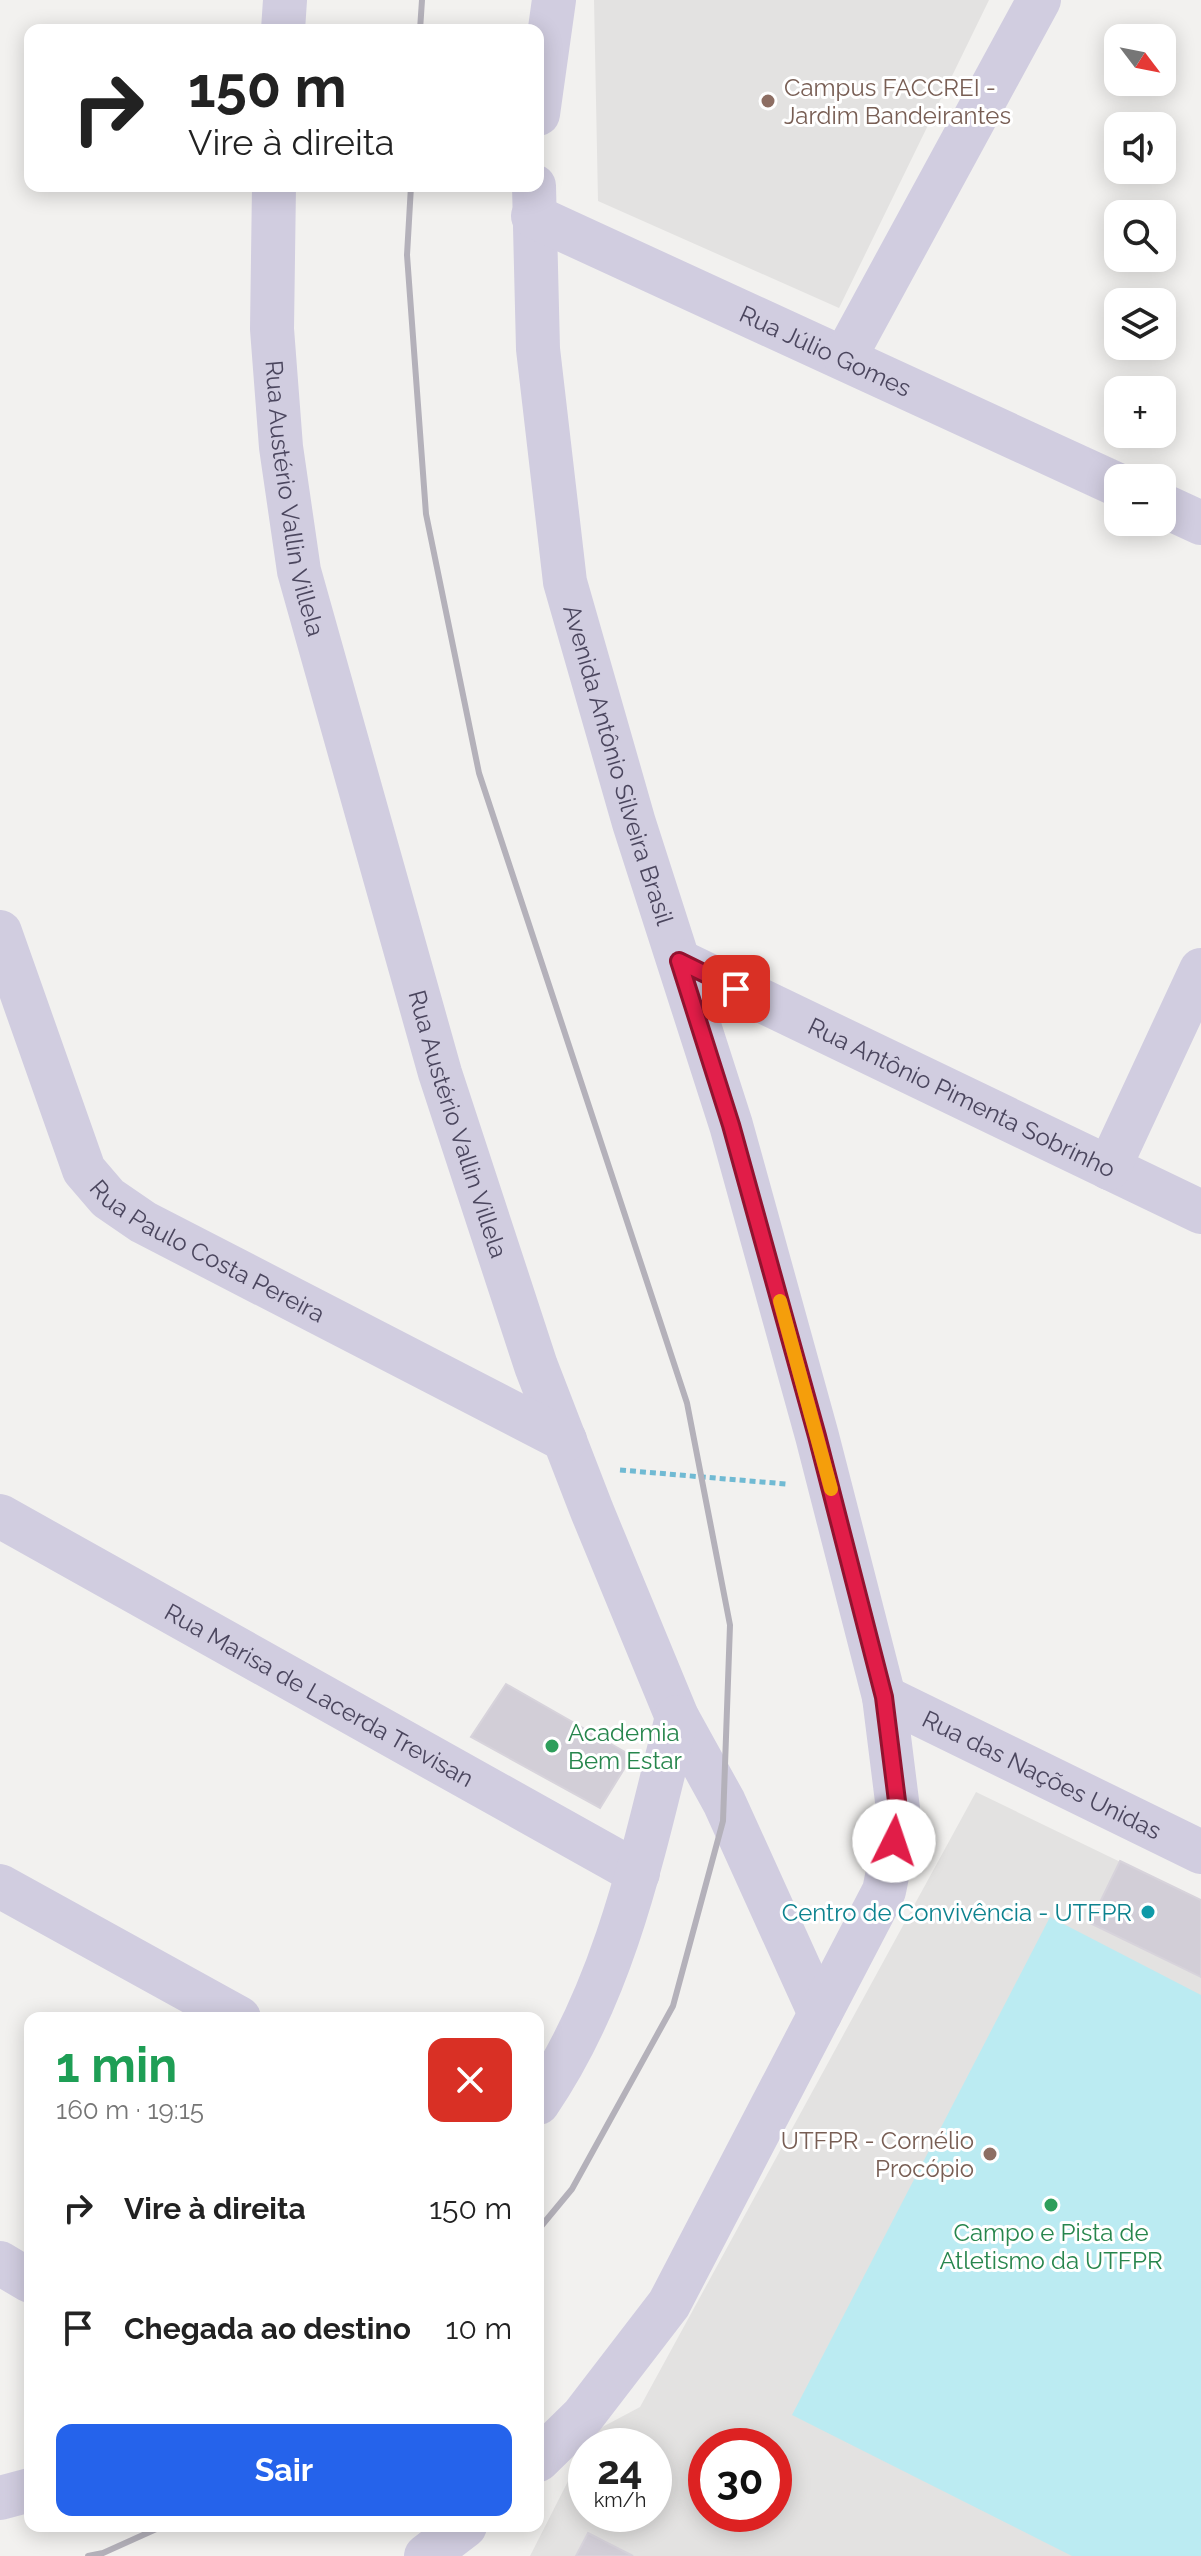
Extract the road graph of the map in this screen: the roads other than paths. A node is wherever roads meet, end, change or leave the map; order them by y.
1 (285, 0) edge
2 (554, 0) edge
3 (1039, 0) edge
4 (283, 24) edge
5 (544, 71) edge
6 (274, 192) edge
7 (534, 201) edge
8 (845, 357) junction
9 (1104, 478) edge
10 (1176, 511) edge
11 (1201, 523) edge
12 (0, 932) edge
13 (679, 961) junction
14 (1201, 970) edge
15 (1109, 1168) junction
16 (1201, 1212) edge
17 (570, 1453) junction
18 (0, 1516) edge
19 (884, 1697) junction
20 (677, 1717) junction
21 (1201, 1852) edge
22 (638, 1873) junction
23 (0, 1886) edge
24 (228, 2012) edge
25 (820, 2014) junction
26 (544, 2094) edge
27 (0, 2263) edge
28 (24, 2277) edge
29 (544, 2454) edge
30 (24, 2492) edge
31 (0, 2498) edge
32 (457, 2532) edge
33 (426, 2556) edge

1 - 4 street
2 - 5 street
3 - 8 street
6 - 17 street, Rua Austério Vallin Villela
7 - 8 street, Rua Júlio Gomes
7 - 13 street, Avenida Antônio Silveira Brasil
8 - 9 street, Rua Júlio Gomes
10 - 11 street
12 - 17 street, Rua Paulo Costa Pereira
13 - 15 street, Rua Antônio Pimenta Sobrinho
13 - 19 street, Avenida Antônio Silveira Brasil
14 - 15 street
15 - 16 street, Rua Antônio Pimenta Sobrinho
17 - 20 street, Rua Austério Vallin Villela
18 - 22 street, Rua Marisa de Lacerda Trevisan
19 - 21 street, Rua das Nações Unidas
19 - 25 street, Avenida Antônio Silveira Brasil
20 - 22 street
20 - 25 street, Rua Austério Vallin Villela
22 - 26 street
23 - 24 street
25 - 29 street, Avenida Antônio Silveira Brasil
27 - 28 street
30 - 31 street
32 - 33 street

